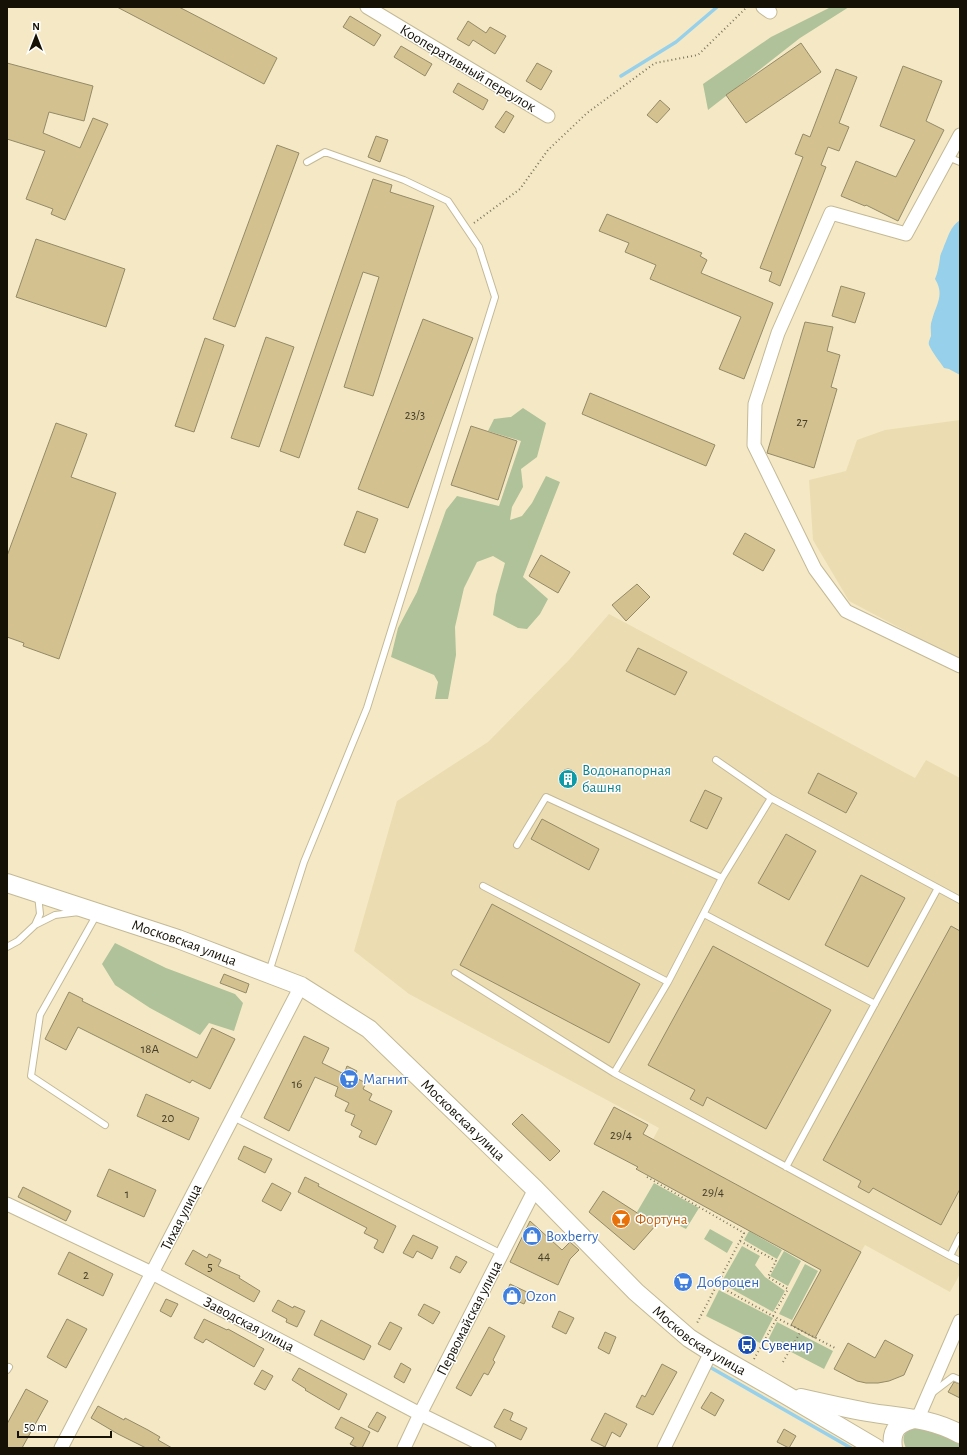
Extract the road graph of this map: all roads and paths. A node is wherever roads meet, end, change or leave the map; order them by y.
1 (367, 7) edge
2 (746, 7) edge
3 (548, 116) dead end
4 (960, 135) edge
5 (948, 157) junction
6 (306, 162) dead end
7 (960, 162) edge
8 (467, 229) junction
9 (960, 666) edge
10 (716, 760) dead end
11 (770, 798) junction
12 (517, 845) dead end
13 (722, 878) junction
14 (7, 883) edge
15 (483, 886) dead end
16 (938, 888) junction
17 (37, 893) junction
18 (960, 900) edge
19 (93, 911) junction
20 (704, 914) junction
21 (35, 925) junction
22 (7, 946) edge
23 (455, 973) dead end
24 (269, 974) junction
25 (668, 982) junction
26 (301, 986) junction
27 (875, 1004) junction
28 (614, 1073) junction
29 (233, 1117) junction
30 (104, 1125) dead end
31 (786, 1167) junction
32 (647, 1178) dead end
33 (535, 1189) junction
34 (7, 1204) edge
35 (960, 1236) edge
36 (740, 1241) junction
37 (502, 1254) junction
38 (950, 1256) junction
39 (960, 1261) edge
40 (152, 1273) junction
41 (717, 1285) junction
42 (773, 1316) junction
43 (777, 1318) junction
44 (960, 1321) edge
45 (801, 1331) junction
46 (689, 1338) junction
47 (837, 1349) dead end
48 (711, 1352) junction
49 (783, 1362) dead end
50 (746, 1373) junction
51 (960, 1380) edge
52 (786, 1395) junction
53 (927, 1396) junction
54 (420, 1414) junction
55 (918, 1418) junction
56 (960, 1434) edge
57 (61, 1448) edge
58 (404, 1448) edge
59 (489, 1448) edge
60 (664, 1448) edge
61 (876, 1448) edge
62 (893, 1448) edge

1 - 3 street, Кооперативный переулок
2 - 8 path
4 - 5 street
5 - 7 lane
5 - 9 street
6 - 8 lane
8 - 24 lane
10 - 11 lane
11 - 13 lane
11 - 16 lane
12 - 13 lane
13 - 20 lane
14 - 17 street, Московская улица
15 - 25 lane
16 - 18 lane
16 - 27 lane
17 - 19 street, Московская улица
17 - 21 lane
19 - 21 lane
19 - 24 street, Московская улица
19 - 30 lane
20 - 25 lane
20 - 27 lane
21 - 22 lane
23 - 28 lane
24 - 26 street, Московская улица
25 - 28 lane
26 - 29 street, Тихая улица
26 - 33 street, Московская улица
27 - 31 lane
28 - 31 lane
29 - 37 lane
29 - 40 street, Тихая улица
31 - 38 lane
32 - 36 path
33 - 37 street, Первомайская улица
33 - 46 street, Московская улица
34 - 40 street, Заводская улица
35 - 38 lane
36 - 41 path
36 - 42 path
37 - 54 street, Первомайская улица
38 - 39 lane
40 - 54 street, Заводская улица
40 - 57 street, Тихая улица
41 - 42 path
41 - 46 path
42 - 43 path
43 - 45 path
43 - 50 path
44 - 53 street
45 - 47 path
45 - 49 path
46 - 48 street, Московская улица
48 - 50 street, Московская улица
48 - 60 street
50 - 52 street, Московская улица
51 - 53 lane
52 - 55 street, Московская улица
52 - 61 street, Московская улица
53 - 55 street
54 - 58 street, Первомайская улица
54 - 59 street, Заводская улица
55 - 56 street, Московская улица
55 - 62 street

